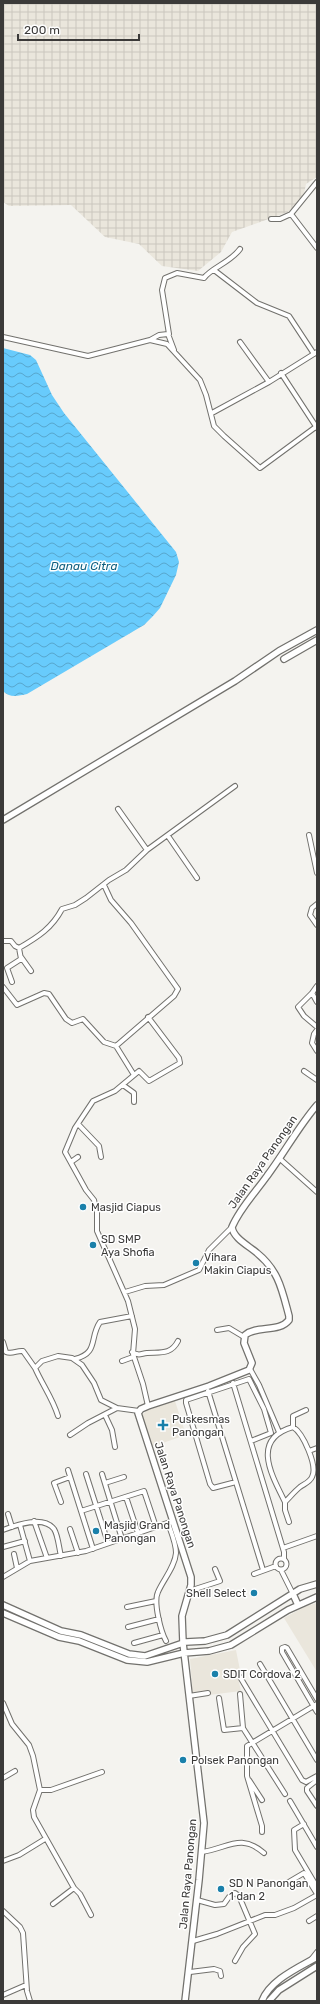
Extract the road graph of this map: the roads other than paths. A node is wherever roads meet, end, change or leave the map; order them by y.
1 (317, 182) edge
2 (291, 214) junction
3 (271, 220) dead end
4 (240, 248) dead end
5 (317, 248) edge
6 (214, 270) junction
7 (169, 334) junction
8 (3, 336) edge
9 (150, 340) junction
10 (240, 342) dead end
11 (174, 352) junction
12 (316, 353) edge
13 (281, 373) junction
14 (269, 382) junction
15 (212, 413) junction
16 (316, 427) edge
17 (317, 630) edge
18 (317, 640) edge
19 (284, 659) dead end
20 (235, 786) dead end
21 (118, 809) dead end
22 (3, 820) edge
23 (309, 835) dead end
24 (168, 836) junction
25 (147, 850) junction
26 (317, 873) edge
27 (196, 878) dead end
28 (104, 885) junction
29 (317, 904) edge
30 (317, 925) edge
31 (3, 941) edge
32 (19, 948) junction
33 (21, 957) junction
34 (31, 971) dead end
35 (12, 982) dead end
36 (317, 986) edge
37 (3, 987) edge
38 (312, 992) junction
39 (317, 1002) edge
40 (148, 1017) junction
41 (317, 1027) edge
42 (317, 1030) edge
43 (116, 1046) junction
44 (317, 1051) edge
45 (304, 1071) dead end
46 (134, 1074) junction
47 (317, 1080) edge
48 (123, 1084) junction
49 (134, 1102) dead end
50 (317, 1104) edge
51 (78, 1124) junction
52 (78, 1157) dead end
53 (101, 1157) dead end
54 (280, 1158) junction
55 (71, 1162) junction
56 (317, 1192) edge
57 (232, 1227) junction
58 (124, 1292) junction
59 (132, 1316) junction
60 (216, 1330) dead end
61 (244, 1337) junction
62 (178, 1341) dead end
63 (3, 1342) edge
64 (132, 1352) junction
65 (133, 1357) junction
66 (75, 1360) junction
67 (122, 1361) dead end
68 (35, 1368) junction
69 (250, 1369) junction
70 (233, 1383) junction
71 (208, 1392) junction
72 (148, 1406) junction
73 (117, 1408) junction
74 (306, 1410) dead end
75 (139, 1411) junction
76 (105, 1415) junction
77 (58, 1416) dead end
78 (292, 1427) junction
79 (279, 1432) junction
80 (70, 1436) dead end
81 (251, 1441) junction
82 (116, 1447) dead end
83 (317, 1448) edge
84 (309, 1451) junction
85 (312, 1459) junction
86 (317, 1461) edge
87 (68, 1470) dead end
88 (86, 1474) dead end
89 (102, 1474) dead end
90 (70, 1477) junction
91 (124, 1477) dead end
92 (236, 1482) junction
93 (105, 1483) junction
94 (126, 1497) junction
95 (111, 1501) junction
96 (62, 1502) dead end
97 (285, 1502) junction
98 (96, 1506) junction
99 (81, 1511) junction
100 (8, 1514) dead end
101 (34, 1521) junction
102 (170, 1522) junction
103 (289, 1522) dead end
104 (20, 1525) junction
105 (12, 1526) junction
106 (156, 1527) junction
107 (70, 1529) dead end
108 (3, 1530) edge
109 (138, 1533) junction
110 (317, 1536) edge
111 (122, 1538) junction
112 (25, 1541) junction
113 (108, 1543) junction
114 (3, 1547) edge
115 (283, 1548) junction
116 (93, 1549) junction
117 (78, 1553) junction
118 (14, 1554) dead end
119 (61, 1556) junction
120 (47, 1558) junction
121 (284, 1559) junction
122 (30, 1561) junction
123 (276, 1566) junction
124 (17, 1568) junction
125 (215, 1569) dead end
126 (263, 1570) junction
127 (281, 1570) junction
128 (254, 1574) dead end
129 (3, 1578) edge
130 (317, 1584) edge
131 (189, 1591) junction
132 (293, 1594) junction
133 (317, 1597) edge
134 (156, 1601) junction
135 (3, 1605) edge
136 (298, 1605) junction
137 (127, 1607) dead end
138 (3, 1613) edge
139 (159, 1618) junction
140 (128, 1627) dead end
141 (60, 1634) junction
142 (163, 1635) junction
143 (166, 1641) dead end
144 (134, 1643) dead end
145 (182, 1644) junction
146 (184, 1653) junction
147 (260, 1664) dead end
148 (240, 1677) dead end
149 (208, 1693) dead end
150 (240, 1694) dead end
151 (189, 1696) junction
152 (219, 1698) dead end
153 (317, 1699) edge
154 (3, 1703) edge
155 (315, 1705) edge
156 (317, 1712) edge
157 (292, 1719) junction
158 (243, 1728) junction
159 (272, 1730) junction
160 (252, 1742) junction
161 (317, 1760) edge
162 (15, 1771) dead end
163 (102, 1772) dead end
164 (247, 1776) junction
165 (317, 1776) edge
166 (3, 1778) edge
167 (317, 1780) edge
168 (40, 1790) junction
169 (285, 1794) dead end
170 (262, 1800) dead end
171 (290, 1801) dead end
172 (317, 1806) edge
173 (304, 1824) junction
174 (262, 1832) dead end
175 (45, 1839) junction
176 (317, 1847) edge
177 (202, 1852) junction
178 (264, 1853) dead end
179 (3, 1861) edge
180 (287, 1883) dead end
181 (317, 1887) edge
182 (74, 1888) junction
183 (317, 1894) edge
184 (197, 1900) junction
185 (53, 1904) dead end
186 (3, 1911) edge
187 (91, 1916) dead end
188 (317, 1916) edge
189 (248, 1921) junction
190 (309, 1921) dead end
191 (193, 1941) junction
192 (317, 1952) edge
193 (317, 1957) edge
194 (235, 1961) dead end
195 (310, 1961) junction
196 (317, 1966) edge
197 (190, 1972) junction
198 (221, 1976) dead end
199 (26, 1985) junction
200 (3, 1995) edge
201 (30, 2001) edge
202 (185, 2001) edge
203 (262, 2001) edge
204 (269, 2001) edge

1 - 2 street
2 - 3 street
2 - 5 street
4 - 6 street
6 - 7 street
6 - 12 street
7 - 9 street
7 - 11 street
8 - 9 street
9 - 11 street
10 - 14 street
11 - 15 street
12 - 13 street
13 - 14 street
13 - 16 street
14 - 15 street
15 - 16 street
17 - 22 street
18 - 19 street
20 - 24 street
21 - 25 street
23 - 26 street
24 - 25 street
24 - 27 street
25 - 28 street
28 - 32 street
28 - 40 street
29 - 30 street
31 - 32 street
32 - 33 street
33 - 34 street
33 - 35 street
36 - 38 street
37 - 43 street
38 - 39 street
38 - 41 street
40 - 43 street
40 - 46 street
42 - 44 street
43 - 46 street
45 - 47 street
46 - 48 street
48 - 49 street
48 - 51 street
50 - 54 street, Jalan Raya Panongan
51 - 53 street
51 - 55 street
52 - 55 street
54 - 56 street
54 - 57 street, Jalan Raya Panongan
55 - 58 street
57 - 58 street
57 - 61 street, Jalan Raya Panongan
58 - 59 street
59 - 64 street
59 - 66 street
60 - 61 street
61 - 69 street
62 - 64 street
63 - 68 street
64 - 65 street
65 - 67 street
65 - 72 street
66 - 68 street
66 - 73 street
68 - 77 street
69 - 72 street
69 - 79 street
70 - 71 street
70 - 81 street
70 - 81 street
71 - 92 street
71 - 92 street
72 - 75 street
73 - 75 street
73 - 76 street
74 - 78 street
75 - 102 street, Jalan Raya Panongan
76 - 80 street
76 - 82 street
78 - 79 street
78 - 84 street
79 - 97 street
81 - 115 street
83 - 84 street
84 - 85 street
85 - 86 street
85 - 97 street
87 - 90 street
88 - 98 street
89 - 93 street
90 - 96 street
90 - 99 street
91 - 93 street
92 - 126 street
93 - 95 street
94 - 95 street
94 - 106 street
94 - 109 street
95 - 98 street
95 - 111 street
97 - 103 street
98 - 99 street
98 - 113 street
99 - 116 street
100 - 105 street
101 - 104 street
101 - 119 street
101 - 120 street
102 - 106 street
102 - 131 street, Jalan Raya Panongan
102 - 134 street
104 - 105 street
104 - 112 street
105 - 108 street
106 - 109 street
107 - 117 street
109 - 111 street
110 - 115 street
111 - 113 street
112 - 114 street
112 - 122 street
113 - 116 street
115 - 121 street
116 - 117 street
117 - 119 street
118 - 124 street
119 - 120 street
120 - 122 street
121 - 123 street
121 - 127 street
122 - 124 street
123 - 126 street
123 - 127 street
124 - 129 street
125 - 131 street
126 - 128 street
127 - 132 street
130 - 132 street
131 - 145 street, Jalan Raya Panongan
132 - 136 street
132 - 145 street
133 - 136 street
134 - 137 street
134 - 139 street
135 - 141 street
136 - 146 street
138 - 141 street
139 - 140 street
139 - 142 street
141 - 145 street
141 - 146 street
142 - 143 street
142 - 144 street
145 - 146 street, Jalan Raya Panongan
146 - 151 street, Jalan Raya Panongan
147 - 157 street
148 - 159 street
149 - 151 street
150 - 158 street
151 - 177 street, Jalan Raya Panongan
152 - 158 street
153 - 155 street
154 - 168 street
155 - 156 street
155 - 157 street
157 - 159 street
157 - 161 street
158 - 160 street
159 - 160 street
159 - 165 street
160 - 164 street
160 - 169 street
162 - 166 street
163 - 168 street
164 - 170 street
164 - 174 street
167 - 172 street
168 - 175 street
171 - 173 street
173 - 176 street
173 - 181 street
175 - 179 street
175 - 182 street
177 - 178 street
177 - 184 street, Jalan Raya Panongan
180 - 183 street
182 - 185 street
182 - 187 street
183 - 189 street
184 - 189 street
184 - 191 street, Jalan Raya Panongan
186 - 199 street
188 - 190 street
189 - 191 street
189 - 194 street
191 - 197 street, Jalan Raya Panongan
192 - 195 street
193 - 195 street
195 - 203 street
196 - 204 street
197 - 198 street
197 - 202 street, Jalan Raya Panongan
199 - 200 street
199 - 201 street

